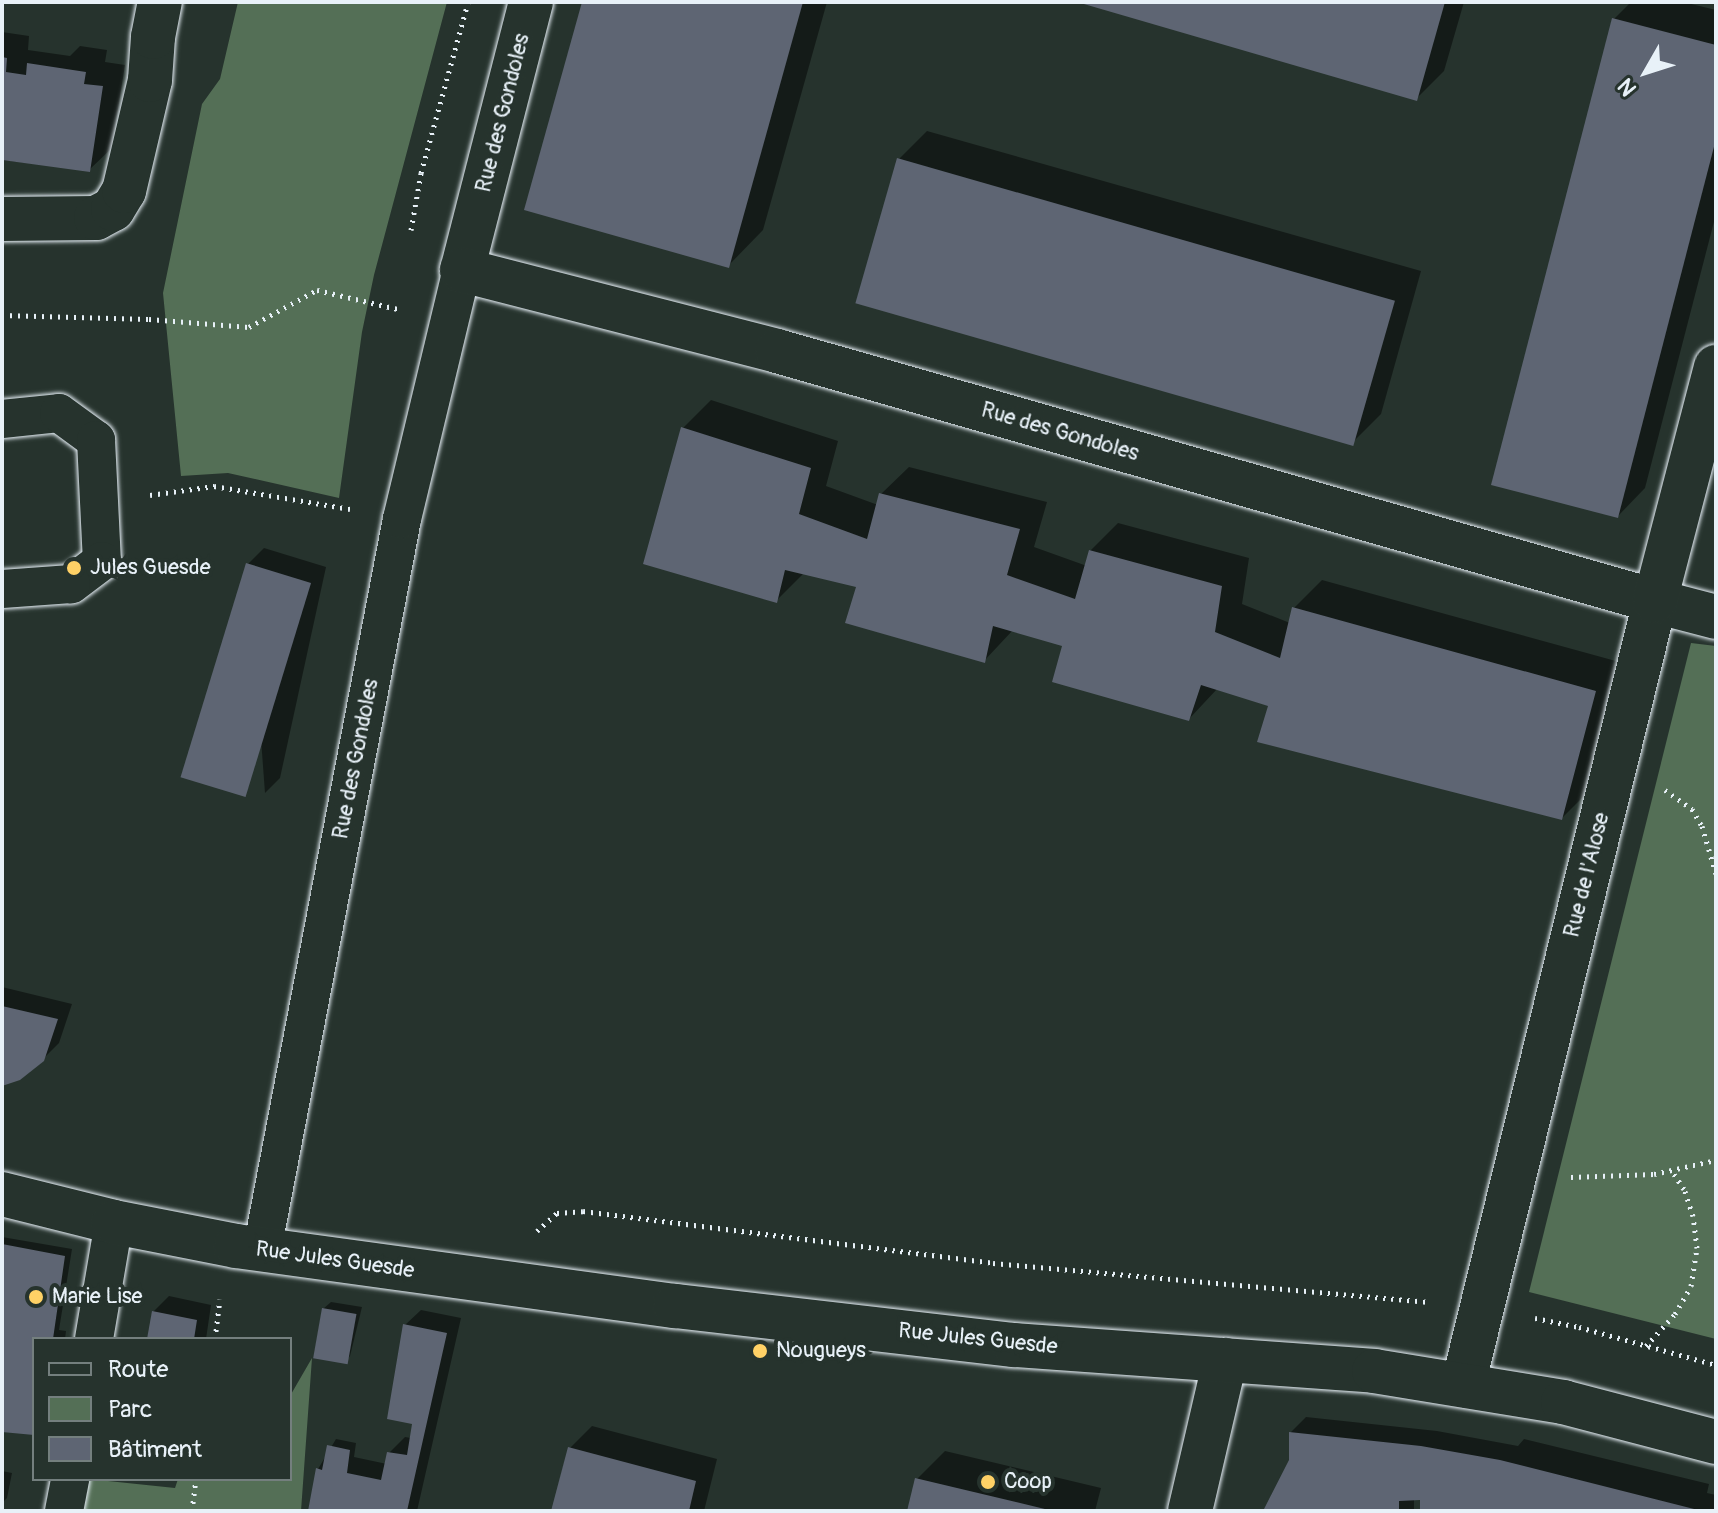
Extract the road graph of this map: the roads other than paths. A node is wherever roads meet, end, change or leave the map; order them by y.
1 (160, 2) edge
2 (531, 2) edge
3 (2, 219) edge
4 (462, 270) junction
5 (1716, 367) edge
6 (2, 419) edge
7 (2, 589) edge
8 (1655, 601) junction
9 (1716, 617) edge
10 (2, 1194) edge
11 (114, 1222) junction
12 (262, 1250) junction
13 (94, 1337) edge
14 (1225, 1360) junction
15 (1463, 1385) junction
16 (1716, 1442) edge
17 (70, 1481) edge
18 (64, 1511) edge
19 (1190, 1511) edge

1 - 3 street
2 - 4 street, Rue des Gondoles
4 - 8 street, Rue des Gondoles
4 - 12 lane, Rue des Gondoles
5 - 8 street, Rue de l'Alose
6 - 7 lane
8 - 9 street, Rue des Gondoles
8 - 15 street, Rue de l'Alose
10 - 11 street, Rue Jules Guesde
11 - 12 street, Rue Jules Guesde
11 - 13 lane
12 - 14 street, Rue Jules Guesde
14 - 15 street, Rue Jules Guesde
14 - 19 street
15 - 16 street, Rue Jules Guesde
17 - 18 lane

